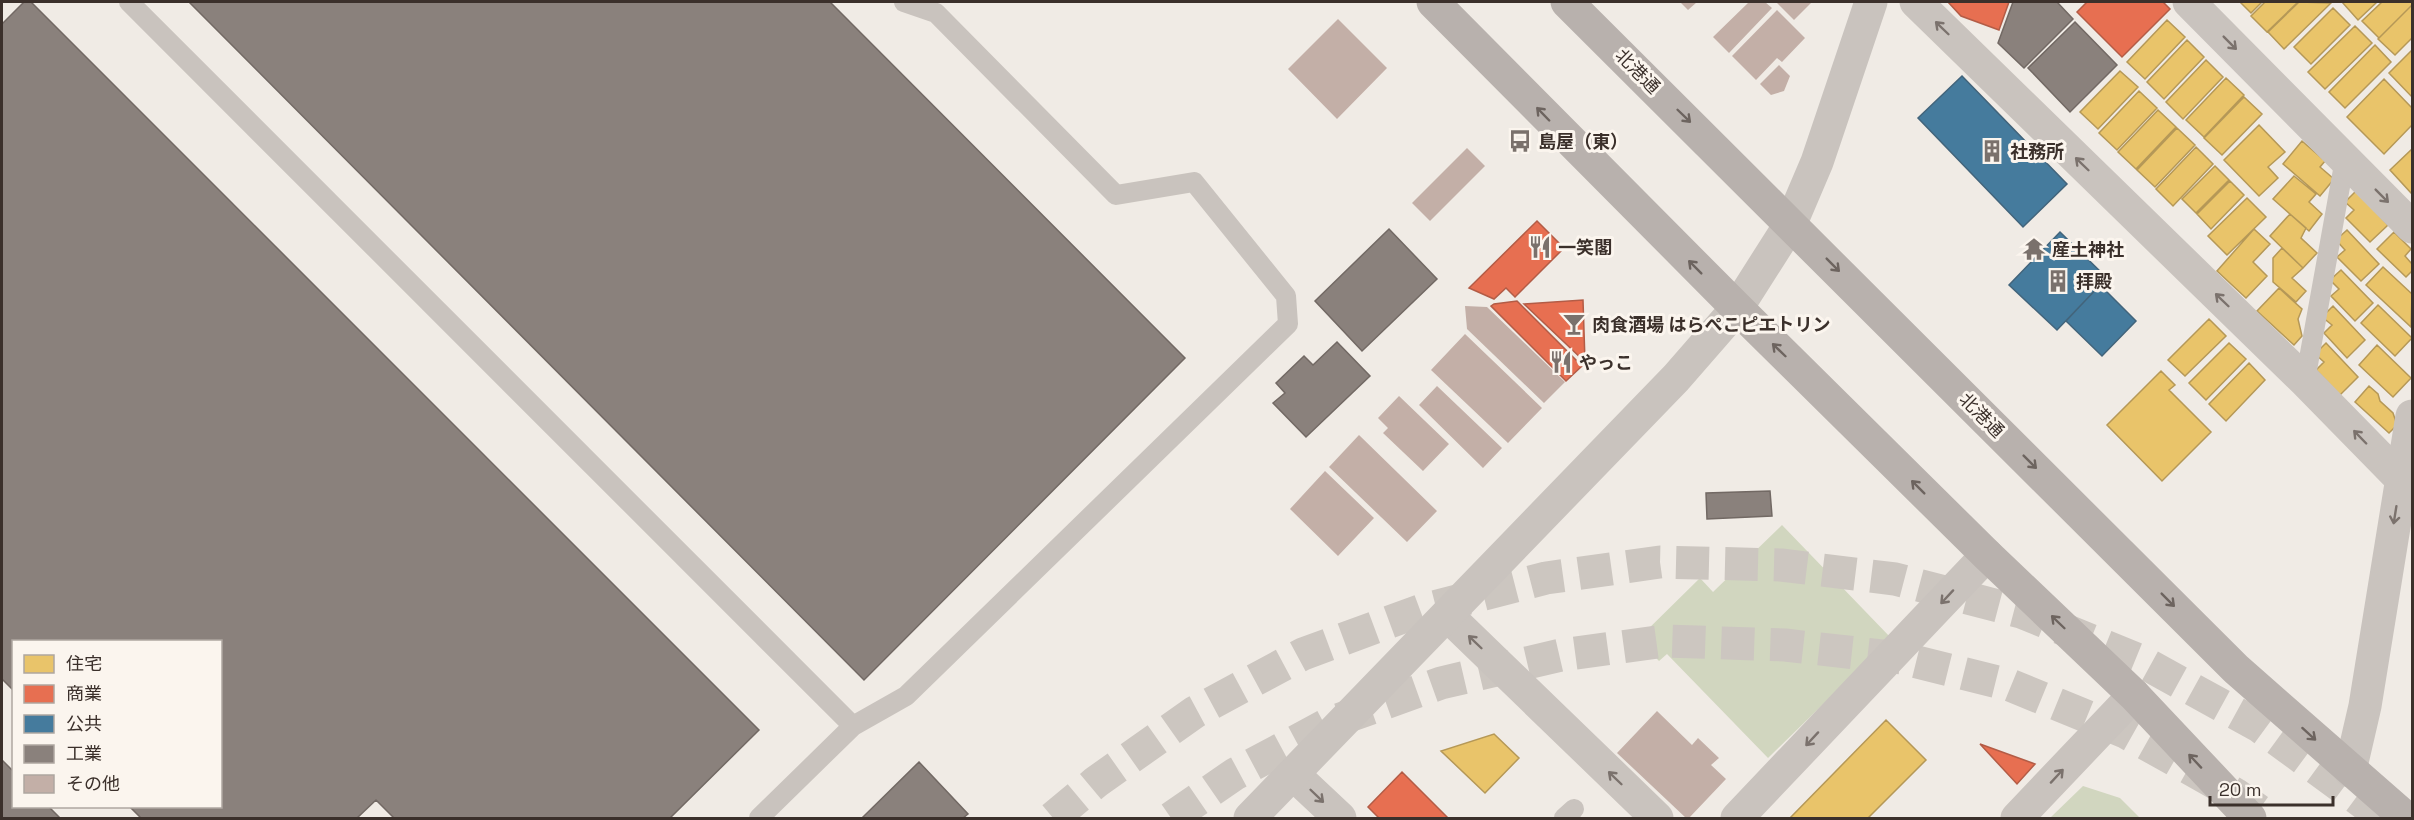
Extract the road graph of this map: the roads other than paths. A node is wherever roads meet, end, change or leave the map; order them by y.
1 (129, 2) edge
2 (904, 2) edge
3 (1433, 2) edge
4 (1567, 2) edge
5 (1871, 2) edge
6 (1916, 2) edge
7 (2189, 2) edge
8 (2345, 159) junction
9 (1791, 223) junction
10 (2412, 227) edge
11 (1737, 308) junction
12 (2305, 381) junction
13 (2412, 416) edge
14 (2401, 479) junction
15 (1987, 555) junction
16 (1447, 615) junction
17 (2134, 694) junction
18 (853, 726) junction
19 (2350, 771) junction
20 (1293, 774) junction
21 (759, 819) edge
22 (1250, 819) edge
23 (1340, 819) edge
24 (1657, 819) edge
25 (1737, 819) edge
26 (2017, 819) edge
27 (2250, 819) edge
28 (2406, 819) edge

1 - 18 lane
2 - 18 lane
11 -> 3 main road
4 -> 9 main road, 北港通
5 - 9 street
12 -> 6 street
7 -> 8 street
8 -> 10 street
8 - 12 lane
9 - 11 street
9 -> 19 main road, 北港通
15 -> 11 main road
11 - 16 street
14 -> 12 street
13 - 14 street
14 -> 19 street
17 -> 15 main road
15 -> 25 street
16 - 20 street
24 -> 16 street
26 -> 17 street
27 -> 17 main road
18 - 21 lane
19 - 28 main road, 北港通
20 - 22 street
20 -> 23 street

